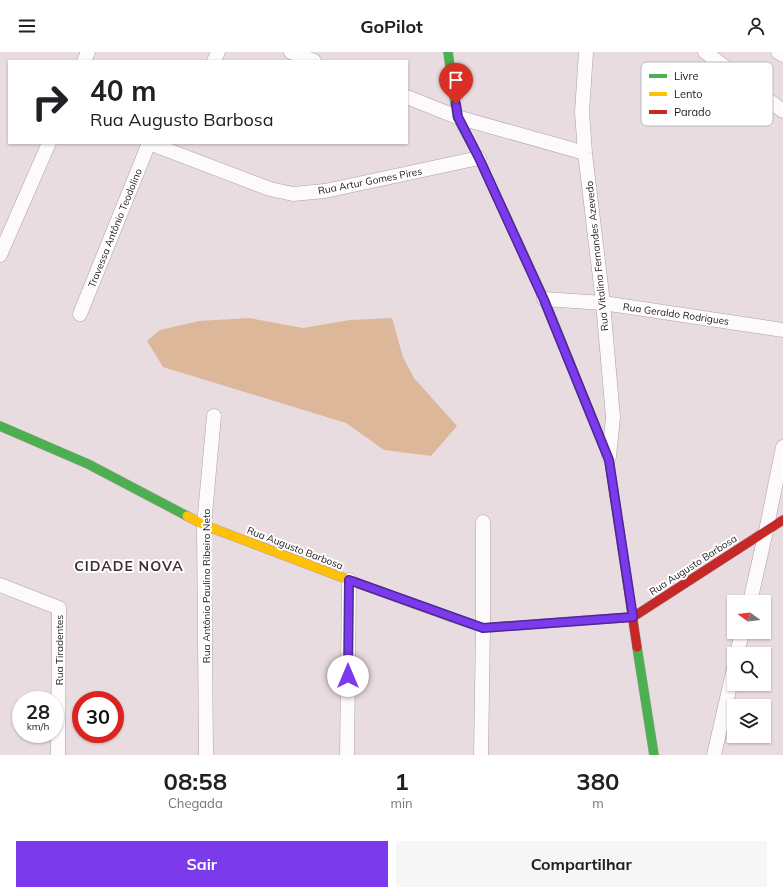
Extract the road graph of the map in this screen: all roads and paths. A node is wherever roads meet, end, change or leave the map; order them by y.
1 (291, 52) edge
2 (448, 52) edge
3 (586, 52) edge
4 (705, 52) edge
5 (778, 52) edge
6 (783, 55) edge
7 (311, 60) edge
8 (718, 62) edge
9 (408, 97) edge
10 (773, 104) edge
11 (783, 112) edge
12 (458, 117) junction
13 (49, 144) edge
14 (149, 144) edge
15 (155, 144) edge
16 (180, 148) edge
17 (585, 153) junction
18 (479, 158) junction
19 (0, 255) edge
20 (544, 300) junction
21 (603, 304) junction
22 (80, 314) dead end
23 (783, 330) edge
24 (214, 416) dead end
25 (0, 426) edge
26 (783, 447) edge
27 (609, 460) junction
28 (783, 520) edge
29 (483, 522) dead end
30 (204, 525) junction
31 (766, 532) junction
32 (349, 580) junction
33 (0, 585) edge
34 (752, 595) edge
35 (633, 617) junction
36 (483, 628) junction
37 (729, 691) edge
38 (58, 755) edge
39 (206, 755) edge
40 (347, 755) edge
41 (481, 755) edge
42 (654, 755) edge
43 (714, 755) edge

1 - 7 street
2 - 12 street
3 - 17 street, Rua Vitalina Fernandes Azevedo
4 - 8 street
5 - 6 street
9 - 12 street
10 - 11 street
12 - 17 street
12 - 18 street
13 - 19 street
14 - 22 street, Travessa Antônio Teodolino
15 - 16 street, Rua Artur Gomes Pires
16 - 18 street, Rua Artur Gomes Pires
17 - 21 street, Rua Vitalina Fernandes Azevedo
18 - 20 street
20 - 21 street, Rua Geraldo Rodrigues
20 - 27 street
21 - 23 street, Rua Geraldo Rodrigues
21 - 27 street, Rua Vitalina Fernandes Azevedo
24 - 30 street, Rua Antônio Paulino Ribeiro Neto
25 - 30 street, Rua Augusto Barbosa
26 - 31 street
27 - 35 street
28 - 31 street, Rua Augusto Barbosa
29 - 36 street
30 - 32 street, Rua Augusto Barbosa
30 - 39 street, Rua Antônio Paulino Ribeiro Neto
31 - 34 street
31 - 35 street, Rua Augusto Barbosa
32 - 36 street, Rua Augusto Barbosa
32 - 40 street
33 - 38 street, Rua Tiradentes
35 - 36 street, Rua Augusto Barbosa
35 - 42 street
36 - 41 street
37 - 43 street

